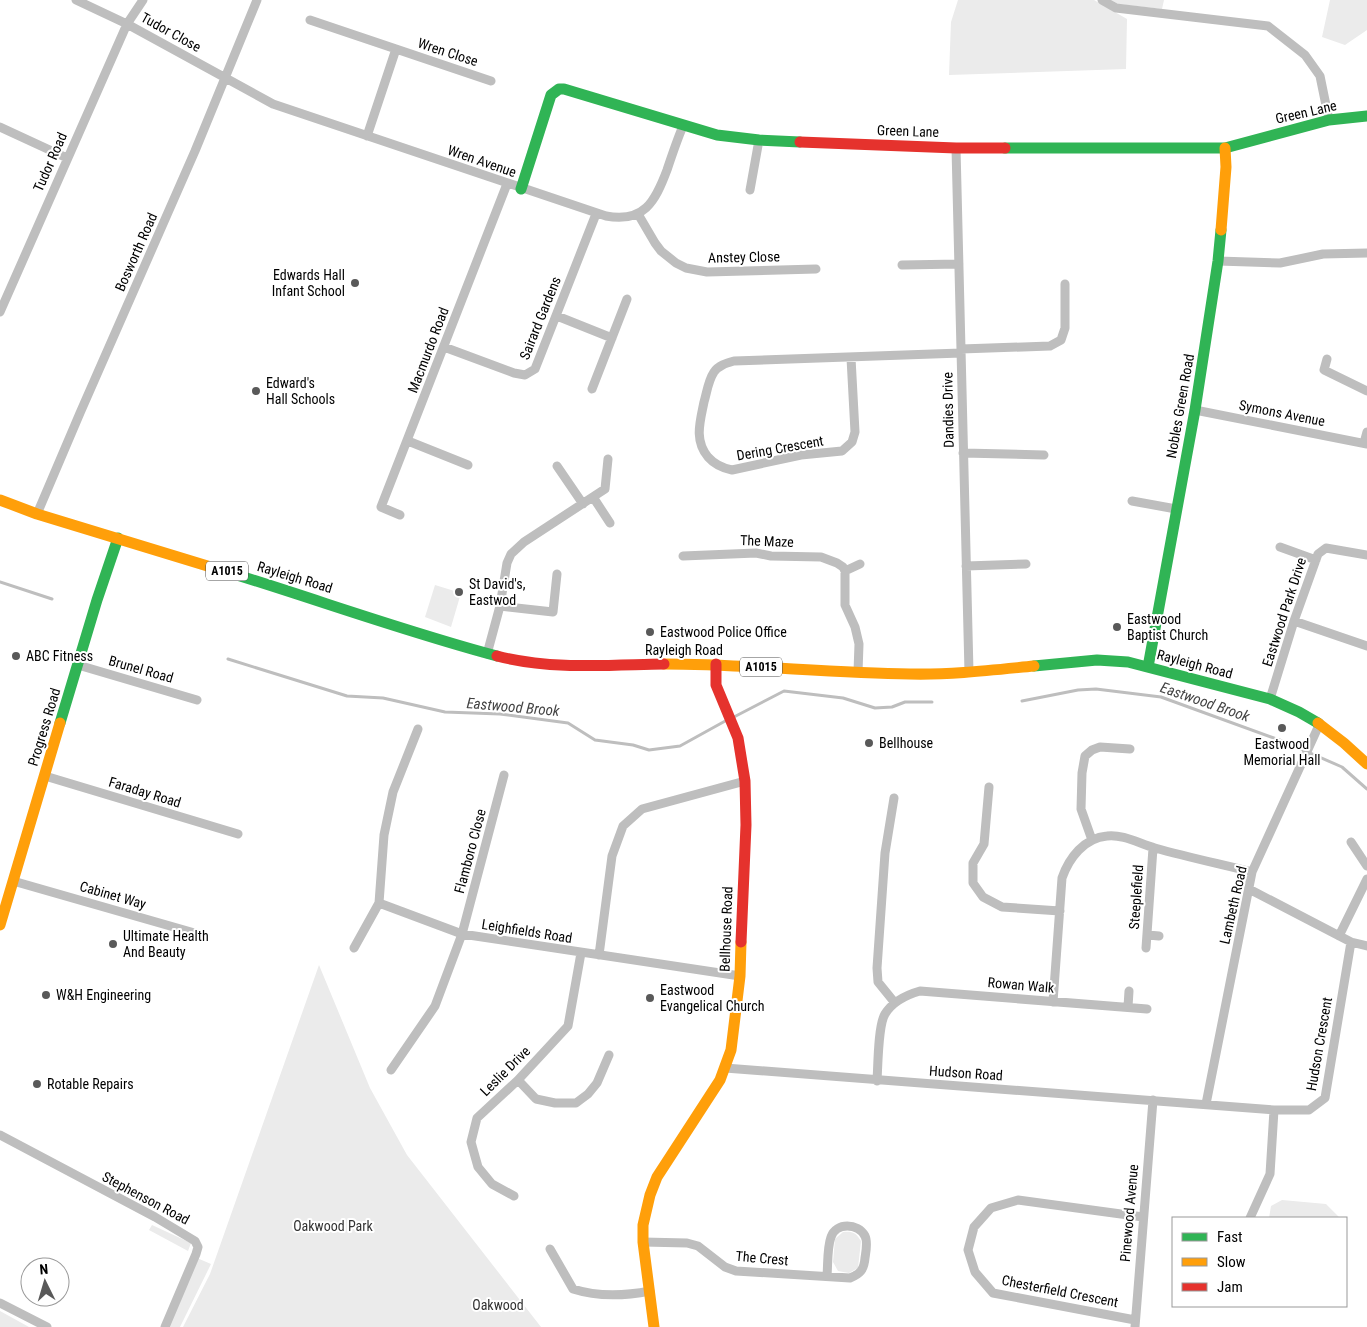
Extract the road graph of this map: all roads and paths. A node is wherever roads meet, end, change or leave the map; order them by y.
1 (76, 0) edge
2 (143, 0) edge
3 (257, 0) edge
4 (1102, 0) edge
5 (310, 20) dead end
6 (127, 24) junction
7 (396, 49) junction
8 (226, 78) junction
9 (491, 81) dead end
10 (1367, 116) edge
11 (1330, 120) junction
12 (683, 126) junction
13 (0, 127) edge
14 (367, 136) junction
15 (759, 140) junction
16 (956, 148) junction
17 (1225, 148) junction
18 (67, 158) junction
19 (507, 184) junction
20 (521, 189) junction
21 (750, 190) dead end
22 (596, 214) junction
23 (638, 214) junction
24 (1367, 253) edge
25 (1218, 261) junction
26 (959, 264) junction
27 (902, 265) dead end
28 (816, 269) dead end
29 (1065, 284) dead end
30 (627, 299) dead end
31 (0, 312) edge
32 (557, 316) junction
33 (612, 338) junction
34 (444, 347) junction
35 (961, 351) junction
36 (851, 358) junction
37 (1327, 359) dead end
38 (592, 390) dead end
39 (1367, 391) edge
40 (1195, 410) junction
41 (1367, 432) edge
42 (408, 441) junction
43 (1366, 444) edge
44 (963, 453) junction
45 (1044, 455) dead end
46 (608, 459) dead end
47 (468, 465) dead end
48 (557, 466) dead end
49 (593, 497) junction
50 (0, 500) edge
51 (1132, 501) dead end
52 (583, 504) junction
53 (1176, 509) junction
54 (37, 514) junction
55 (400, 515) dead end
56 (610, 523) dead end
57 (118, 538) junction
58 (1280, 547) dead end
59 (1367, 555) edge
60 (683, 556) dead end
61 (1316, 560) junction
62 (860, 564) dead end
63 (1026, 564) dead end
64 (966, 566) junction
65 (845, 571) junction
66 (556, 574) dead end
67 (500, 606) junction
68 (1294, 621) junction
69 (1367, 646) edge
70 (487, 654) junction
71 (716, 664) junction
72 (78, 665) junction
73 (1148, 667) junction
74 (858, 672) junction
75 (969, 672) junction
76 (1270, 699) junction
77 (197, 700) dead end
78 (1320, 724) junction
79 (418, 729) dead end
80 (1130, 749) dead end
81 (1367, 764) edge
82 (504, 775) dead end
83 (45, 776) junction
84 (745, 782) junction
85 (989, 787) dead end
86 (894, 798) dead end
87 (238, 834) dead end
88 (1092, 840) junction
89 (1351, 842) dead end
90 (1153, 848) junction
91 (1367, 866) edge
92 (1252, 872) junction
93 (1367, 879) edge
94 (13, 881) junction
95 (1249, 889) junction
96 (379, 903) junction
97 (1060, 911) junction
98 (0, 925) edge
99 (462, 934) junction
100 (1148, 935) junction
101 (205, 936) dead end
102 (1159, 936) dead end
103 (1339, 936) junction
104 (1350, 942) junction
105 (1367, 946) edge
106 (354, 948) dead end
107 (1146, 948) dead end
108 (582, 954) junction
109 (599, 955) junction
110 (740, 976) junction
111 (1129, 991) dead end
112 (1053, 1002) junction
113 (895, 1003) junction
114 (1128, 1007) junction
115 (1147, 1009) dead end
116 (610, 1055) dead end
117 (725, 1068) junction
118 (391, 1070) dead end
119 (518, 1080) junction
120 (877, 1081) junction
121 (1152, 1100) junction
122 (1206, 1104) junction
123 (1274, 1110) junction
124 (0, 1136) edge
125 (514, 1196) dead end
126 (1142, 1217) junction
127 (1250, 1217) edge
128 (643, 1242) junction
129 (550, 1249) dead end
130 (827, 1276) junction
131 (650, 1291) junction
132 (0, 1303) edge
133 (1135, 1323) edge
134 (47, 1327) edge
135 (165, 1327) edge
136 (654, 1327) edge

1 - 6 street
2 - 6 street, Tudor Close
3 - 8 street, Bosworth Road
4 - 11 street
5 - 7 street, Wren Close
6 - 8 street, Tudor Close
6 - 18 street, Tudor Road
7 - 9 street, Wren Close
7 - 14 street, Wren Close
8 - 14 street, Wren Avenue
8 - 54 street, Bosworth Road
10 - 11 street, Green Lane
11 - 17 street, Green Lane
12 - 15 street, Green Lane
12 - 20 street, Green Lane
12 - 23 street
13 - 18 street
14 - 19 street, Wren Avenue
15 - 16 street, Green Lane
15 - 21 street
16 - 17 street, Green Lane
16 - 26 street, Dandies Drive
17 - 25 street, Nobles Green Road
18 - 31 street, Tudor Road
19 - 20 street, Wren Avenue
19 - 34 street, Macmurdo Road
20 - 22 street, Wren Avenue
22 - 23 street, Wren Avenue
22 - 32 street, Sairard Gardens
23 - 28 street, Anstey Close
24 - 25 street
25 - 40 street, Nobles Green Road
26 - 27 street
26 - 35 street, Dandies Drive
29 - 35 street, Dering Crescent
30 - 33 street
32 - 33 street
32 - 34 street, Sairard Gardens
33 - 38 street
34 - 42 street, Macmurdo Road
35 - 36 street, Dering Crescent
35 - 44 street, Dandies Drive
36 - 36 street, Dering Crescent
37 - 39 street
40 - 43 street, Symons Avenue
40 - 53 street, Nobles Green Road
41 - 43 street, Symons Avenue
42 - 47 street
42 - 55 street, Macmurdo Road
44 - 45 street
44 - 64 street, Dandies Drive
46 - 49 street
48 - 52 street
49 - 52 street
49 - 56 street
50 - 54 street, Rayleigh Road / A1015
51 - 53 street
52 - 67 street
53 - 73 street, Nobles Green Road
54 - 57 street, Rayleigh Road / A1015
57 - 70 street, Rayleigh Road / A1015
57 - 72 street, Progress Road
58 - 61 street
59 - 61 street, Eastwood Park Drive
60 - 65 street, The Maze
61 - 68 street, Eastwood Park Drive
62 - 65 street
63 - 64 street
64 - 75 street, Dandies Drive
65 - 74 street
66 - 67 street
67 - 70 street
68 - 69 street
68 - 76 street, Eastwood Park Drive
70 - 71 street, Rayleigh Road / A1015
71 - 74 street, Rayleigh Road / A1015
71 - 84 street, Bellhouse Road
72 - 77 street, Brunel Road
72 - 83 street, Progress Road
73 - 75 street, Rayleigh Road / A1015
73 - 76 street, Rayleigh Road / A1015
74 - 75 street, Rayleigh Road / A1015
76 - 78 street, Rayleigh Road / A1015
78 - 81 street, Rayleigh Road / A1015
78 - 92 street, Lambeth Road
79 - 96 street
80 - 88 street
82 - 99 street, Flamboro Close
83 - 87 street, Faraday Road
83 - 94 street, Progress Road
84 - 109 street
84 - 110 street, Bellhouse Road
85 - 97 street
86 - 113 street
88 - 90 street, Steeplefield
88 - 97 street
89 - 91 street
90 - 92 street, Steeplefield
90 - 100 street, Steeplefield
92 - 95 street, Lambeth Road
93 - 103 street
94 - 98 street, Progress Road
94 - 101 street, Cabinet Way
95 - 103 street
95 - 122 street, Lambeth Road
96 - 99 street
96 - 106 street
97 - 112 street
99 - 108 street, Leighfields Road
99 - 118 street, Leighfields Road
100 - 102 street
100 - 107 street, Steeplefield
103 - 104 street
104 - 105 street
104 - 123 street, Hudson Crescent
108 - 109 street, Leighfields Road
108 - 119 street, Leslie Drive
109 - 110 street, Leighfields Road
110 - 117 street, Bellhouse Road
111 - 114 street
112 - 113 street, Rowan Walk
112 - 114 street, Rowan Walk
113 - 120 street
114 - 115 street, Rowan Walk
116 - 119 street
117 - 120 street, Hudson Road
117 - 128 street, Bellhouse Road
119 - 125 street, Leslie Drive
120 - 121 street, Hudson Road
121 - 122 street, Hudson Road
121 - 126 street, Pinewood Avenue
122 - 123 street, Hudson Crescent
123 - 127 street
124 - 135 street, Stephenson Road
126 - 133 street, Pinewood Avenue
126 - 133 street, Chesterfield Crescent
128 - 130 street, The Crest
128 - 131 street, Bellhouse Road
129 - 131 street
130 - 130 street, The Crest
131 - 136 street, Bellhouse Road
132 - 134 street

